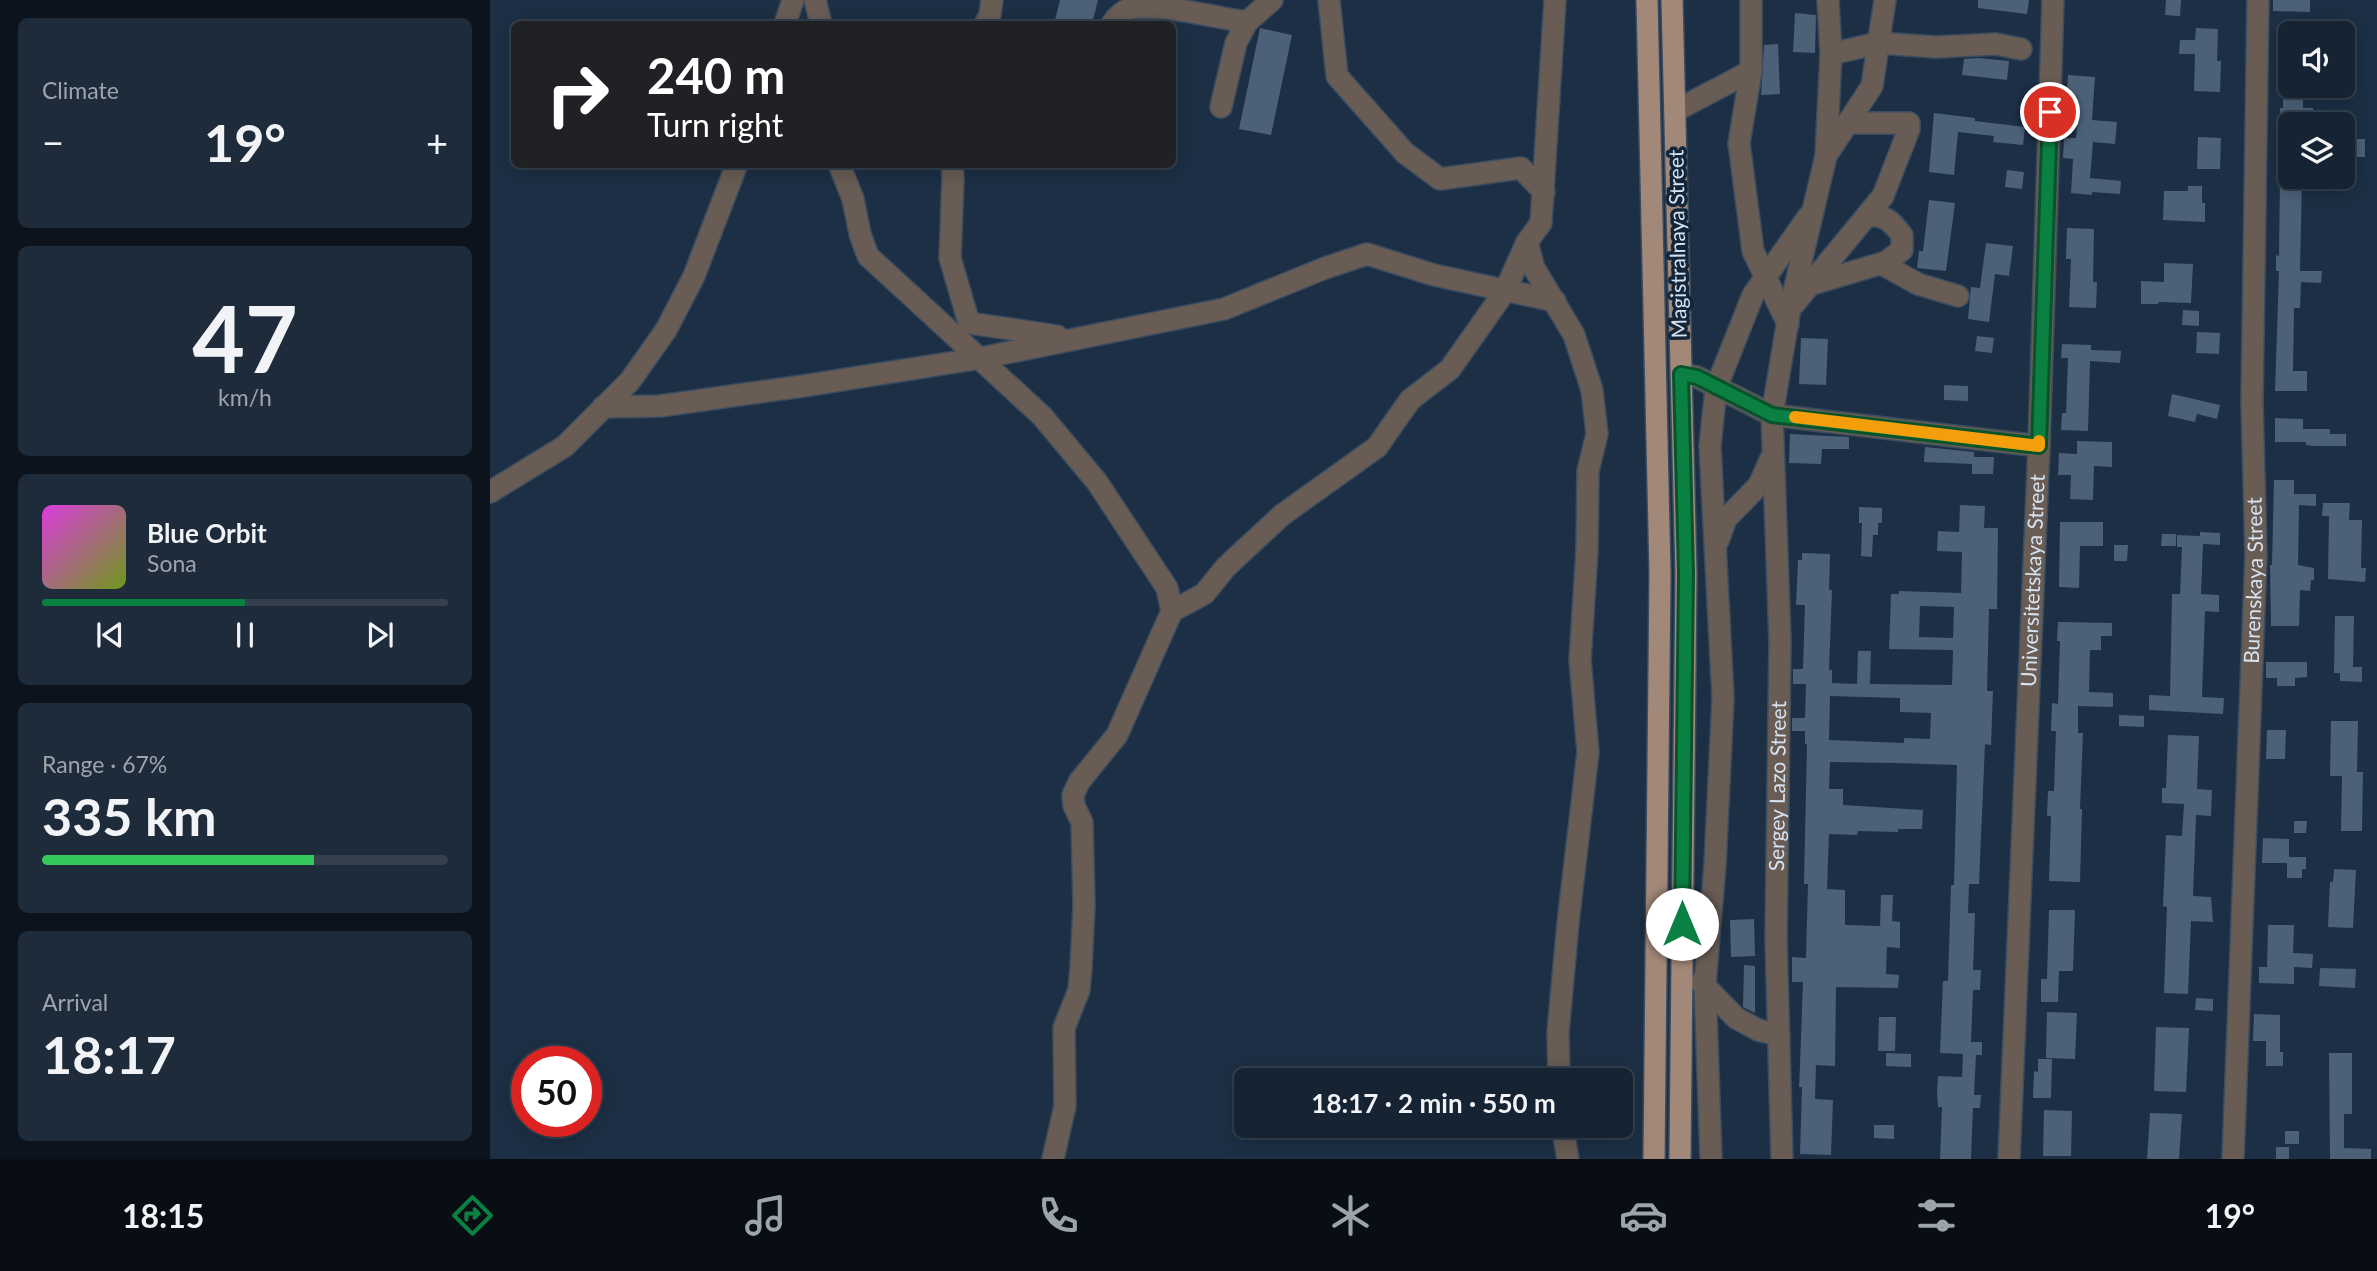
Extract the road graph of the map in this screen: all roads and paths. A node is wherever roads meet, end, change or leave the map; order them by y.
1 (793, 0) edge
2 (815, 0) edge
3 (992, 0) edge
4 (1272, 0) edge
5 (1329, 0) edge
6 (1541, 0) edge
7 (1555, 0) edge
8 (1647, 0) edge
9 (1672, 0) edge
10 (1751, 0) edge
11 (1828, 0) edge
12 (1885, 0) edge
13 (2053, 0) edge
14 (2258, 0) edge
15 (786, 21) edge
16 (820, 21) edge
17 (987, 21) edge
18 (1114, 21) edge
19 (1247, 22) junction
20 (1878, 43) junction
21 (2021, 49) dead end
22 (1832, 54) junction
23 (1751, 71) junction
24 (1221, 107) dead end
25 (1675, 111) junction
26 (1847, 123) junction
27 (1826, 156) junction
28 (1546, 165) junction
29 (735, 168) edge
30 (841, 168) edge
31 (952, 168) edge
32 (1544, 192) junction
33 (1813, 210) junction
34 (1867, 216) junction
35 (1527, 242) junction
36 (1882, 264) junction
37 (1766, 276) junction
38 (1809, 285) junction
39 (1504, 291) junction
40 (1958, 296) dead end
41 (1555, 302) junction
42 (926, 308) junction
43 (1789, 316) junction
44 (969, 323) junction
45 (1078, 338) junction
46 (981, 358) junction
47 (1681, 374) junction
48 (1716, 388) junction
49 (603, 407) junction
50 (1772, 415) junction
51 (2039, 446) junction
52 (1774, 453) junction
53 (490, 492) edge
54 (1714, 553) junction
55 (1172, 611) junction
56 (1682, 978) junction
57 (1705, 984) junction
58 (1779, 1035) junction
59 (1559, 1068) edge
60 (1565, 1138) edge
61 (1054, 1159) edge
62 (1569, 1159) edge
63 (1654, 1159) edge
64 (1680, 1159) edge
65 (1711, 1159) edge
66 (1782, 1159) edge
67 (2009, 1159) edge
68 (2233, 1159) edge

1 - 15 street
2 - 16 street
3 - 17 street
4 - 19 street
5 - 32 street
6 - 28 street
7 - 28 street
8 - 63 main road, Magistralnaya Street
9 - 25 main road, Magistralnaya Street
10 - 23 street
11 - 22 street
12 - 20 street
13 - 51 street, Universitetskaya Street
14 - 68 street, Burenskaya Street
18 - 19 street
19 - 24 street
20 - 21 street
20 - 22 street
20 - 26 street
22 - 27 street
23 - 25 street
23 - 37 street
25 - 47 main road, Magistralnaya Street
26 - 27 street
26 - 34 street
27 - 33 street, Sergey Lazo Street
28 - 32 street
29 - 49 street
30 - 42 street
31 - 44 street
32 - 35 street
33 - 37 street
33 - 43 street, Sergey Lazo Street
34 - 36 street
34 - 38 street
35 - 39 street
35 - 41 street
36 - 38 street
36 - 40 street
37 - 43 street
37 - 48 street
38 - 43 street
39 - 41 street
39 - 45 street
39 - 55 street
41 - 59 street
42 - 44 street
42 - 46 street
43 - 50 street, Sergey Lazo Street
44 - 45 street
45 - 46 street
46 - 49 street
46 - 55 street
47 - 48 street
47 - 56 main road, Magistralnaya Street
48 - 50 street
48 - 54 street
49 - 53 street
50 - 51 street
50 - 52 street, Sergey Lazo Street
51 - 67 street, Universitetskaya Street
52 - 54 street
52 - 58 street, Sergey Lazo Street
54 - 57 street
55 - 61 street
56 - 57 street
56 - 64 main road, Magistralnaya Street
57 - 58 street
57 - 65 street
58 - 66 street, Sergey Lazo Street
60 - 62 street

